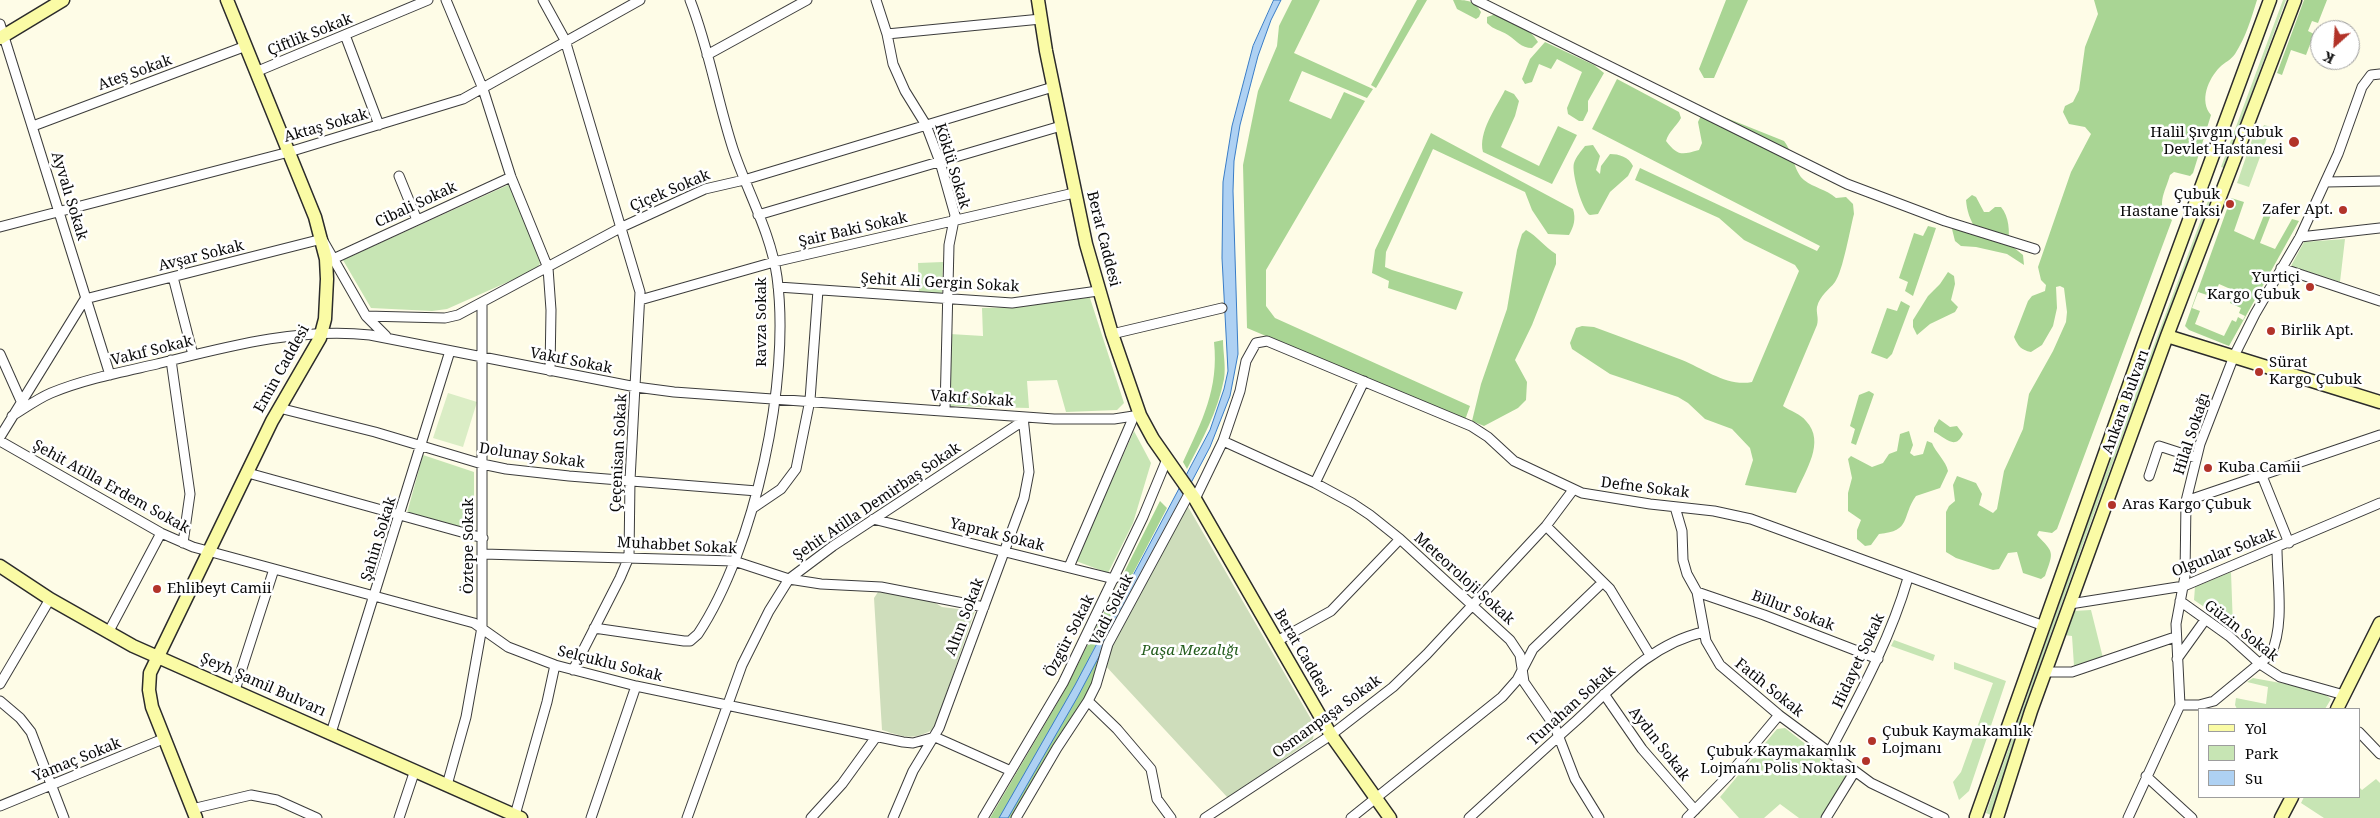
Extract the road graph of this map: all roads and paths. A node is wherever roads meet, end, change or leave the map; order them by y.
1 (63, 0) edge
2 (428, 0) edge
3 (446, 0) edge
4 (543, 0) edge
5 (640, 0) edge
6 (690, 0) edge
7 (807, 0) edge
8 (876, 0) edge
9 (1038, 0) edge
10 (1476, 0) edge
11 (2270, 0) edge
12 (2295, 0) edge
13 (230, 1) edge
14 (1040, 19) junction
15 (1, 33) edge
16 (887, 34) junction
17 (345, 35) junction
18 (565, 40) junction
19 (246, 46) junction
20 (707, 54) junction
21 (258, 71) junction
22 (2380, 74) edge
23 (1053, 86) junction
24 (483, 89) junction
25 (380, 125) junction
26 (926, 125) junction
27 (32, 126) junction
28 (1061, 126) junction
29 (289, 152) junction
30 (940, 162) junction
31 (399, 176) dead end
32 (511, 177) junction
33 (744, 180) junction
34 (2380, 181) edge
35 (2326, 182) junction
36 (1074, 193) junction
37 (60, 211) junction
38 (758, 215) junction
39 (417, 220) junction
40 (954, 220) junction
41 (0, 227) edge
42 (622, 227) junction
43 (2380, 228) edge
44 (2300, 237) junction
45 (322, 239) junction
46 (2035, 249) dead end
47 (333, 259) junction
48 (774, 262) junction
49 (548, 268) junction
50 (2281, 268) junction
51 (173, 277) junction
52 (778, 287) junction
53 (818, 290) junction
54 (1098, 291) junction
55 (85, 298) junction
56 (640, 300) junction
57 (948, 300) junction
58 (2380, 301) edge
59 (482, 304) junction
60 (1222, 308) dead end
61 (366, 316) junction
62 (321, 333) junction
63 (1112, 334) junction
64 (2167, 336) junction
65 (388, 338) junction
66 (1260, 341) joint
67 (450, 351) junction
68 (0, 354) edge
69 (193, 354) junction
70 (2234, 356) junction
71 (483, 358) junction
72 (171, 360) junction
73 (550, 371) junction
74 (110, 375) junction
75 (1364, 381) junction
76 (636, 387) junction
77 (774, 398) junction
78 (810, 400) junction
79 (21, 401) junction
80 (2380, 402) edge
81 (280, 408) junction
82 (945, 410) junction
83 (12, 416) junction
84 (1137, 416) junction
85 (1023, 419) junction
86 (2380, 435) edge
87 (0, 437) edge
88 (0, 441) edge
89 (1223, 441) junction
90 (422, 446) junction
91 (2196, 458) junction
92 (1167, 459) junction
93 (482, 464) junction
94 (248, 473) junction
95 (2149, 476) dead end
96 (2262, 476) junction
97 (630, 480) junction
98 (1315, 483) junction
99 (757, 490) junction
100 (1574, 490) junction
101 (1192, 495) junction
102 (2186, 501) junction
103 (2380, 503) edge
104 (1675, 507) junction
105 (753, 508) junction
106 (400, 516) junction
107 (872, 519) junction
108 (1546, 526) junction
109 (161, 533) junction
110 (483, 538) junction
111 (1400, 539) junction
112 (183, 543) junction
113 (2289, 543) junction
114 (2277, 548) junction
115 (1006, 550) junction
116 (210, 552) junction
117 (483, 554) junction
118 (629, 557) junction
119 (734, 561) junction
120 (0, 566) edge
121 (1069, 567) junction
122 (274, 570) junction
123 (1908, 578) junction
124 (789, 579) junction
125 (1114, 579) junction
126 (1603, 582) junction
127 (2184, 586) junction
128 (1697, 592) junction
129 (375, 596) junction
130 (50, 599) junction
131 (2180, 602) junction
132 (2070, 604) junction
133 (1473, 605) junction
134 (984, 607) junction
135 (2205, 620) junction
136 (2380, 623) edge
137 (2044, 626) junction
138 (482, 627) junction
139 (594, 628) junction
140 (1704, 632) junction
141 (108, 633) junction
142 (2176, 637) junction
143 (1277, 641) junction
144 (1650, 655) junction
145 (156, 656) junction
146 (1878, 659) junction
147 (2177, 659) junction
148 (2260, 664) junction
149 (555, 665) junction
150 (1523, 668) junction
151 (572, 670) junction
152 (2045, 672) junction
153 (0, 684) edge
154 (636, 686) junction
155 (235, 690) junction
156 (1604, 694) junction
157 (2344, 695) junction
158 (1088, 701) junction
159 (0, 702) edge
160 (728, 704) junction
161 (2180, 705) junction
162 (2217, 705) edge
163 (2338, 708) edge
164 (1779, 715) junction
165 (331, 733) junction
166 (2360, 733) edge
167 (1331, 735) junction
168 (1559, 736) junction
169 (876, 737) junction
170 (935, 737) junction
171 (164, 739) junction
172 (1829, 753) junction
173 (2380, 754) edge
174 (415, 770) junction
175 (1011, 771) junction
176 (1855, 771) junction
177 (2146, 776) junction
178 (52, 784) junction
179 (447, 784) junction
180 (1376, 798) junction
181 (2291, 798) edge
182 (0, 806) edge
183 (1695, 810) junction
184 (194, 814) edge
185 (518, 817) edge
186 (64, 818) edge
187 (317, 818) edge
188 (399, 818) edge
189 (591, 818) edge
190 (687, 818) edge
191 (811, 818) edge
192 (893, 818) edge
193 (983, 818) edge
194 (1016, 818) edge
195 (1171, 818) edge
196 (1205, 818) edge
197 (1351, 818) edge
198 (1390, 818) edge
199 (1469, 818) edge
200 (1599, 818) edge
201 (1687, 818) edge
202 (1826, 818) edge
203 (1944, 818) edge
204 (1979, 818) edge
205 (1997, 818) edge
206 (2128, 818) edge
207 (2192, 818) edge
208 (2281, 818) edge

1 - 15 main road
2 - 17 street, Çiftlik Sokak
3 - 24 street
4 - 18 street, Çeçenisan Sokak
5 - 18 street, Aktaş Sokak
6 - 20 street, Ravza Sokak
7 - 20 street
8 - 16 street, Köklü Sokak
9 - 14 main road, Berat Caddesi
10 - 46 street
11 - 137 main road, Ankara Bulvarı
12 - 64 main road, Ankara Bulvarı
13 - 19 main road, Emin Caddesi
14 - 16 street
14 - 23 main road, Berat Caddesi
15 - 27 street, Ayvalı Sokak
16 - 26 street, Köklü Sokak
17 - 21 street, Çiftlik Sokak
17 - 25 street
18 - 24 street, Aktaş Sokak
18 - 42 street, Çeçenisan Sokak
19 - 21 main road, Emin Caddesi
19 - 27 street, Ateş Sokak
20 - 33 street, Ravza Sokak
21 - 29 main road, Emin Caddesi
22 - 35 street, Hilal Sokağı
23 - 26 street, Çiçek Sokak
23 - 28 main road, Berat Caddesi
24 - 25 street, Aktaş Sokak
24 - 32 street
25 - 29 street, Aktaş Sokak
26 - 30 street, Köklü Sokak
26 - 33 street, Çiçek Sokak
27 - 37 street, Ayvalı Sokak
28 - 30 street
28 - 36 main road, Berat Caddesi
29 - 37 street, Aktaş Sokak
29 - 45 main road, Emin Caddesi
30 - 38 street
30 - 40 street, Köklü Sokak
31 - 39 street
32 - 39 street, Cibali Sokak
32 - 49 street
33 - 38 street, Ravza Sokak
33 - 42 street, Çiçek Sokak
34 - 35 street
35 - 44 street, Hilal Sokağı
36 - 40 street, Şair Baki Sokak
36 - 54 main road, Berat Caddesi
37 - 41 street, Aktaş Sokak
37 - 55 street, Ayvalı Sokak
38 - 48 street, Ravza Sokak
39 - 47 street, Cibali Sokak
40 - 48 street, Şair Baki Sokak
40 - 57 street, Köklü Sokak
42 - 49 street, Çiçek Sokak
42 - 56 street, Çeçenisan Sokak
43 - 44 street
44 - 50 street, Hilal Sokağı
45 - 47 street
45 - 51 street, Avşar Sokak
45 - 62 main road, Emin Caddesi
47 - 61 street
48 - 52 street, Ravza Sokak
48 - 56 street, Şair Baki Sokak
49 - 59 street, Çiçek Sokak
49 - 73 street
50 - 58 street
50 - 70 street, Hilal Sokağı
51 - 55 street, Avşar Sokak
51 - 69 street
52 - 53 street, Şehit Ali Gergin Sokak
52 - 77 street, Ravza Sokak
53 - 57 street, Şehit Ali Gergin Sokak
53 - 78 street
54 - 57 street, Şehit Ali Gergin Sokak
54 - 63 main road, Berat Caddesi
55 - 74 street, Ayvalı Sokak
55 - 79 street
56 - 76 street, Çeçenisan Sokak
57 - 82 street, Köklü Sokak
59 - 61 street, Çiçek Sokak
59 - 71 street, Öztepe Sokak
60 - 63 street
61 - 65 street
62 - 65 street, Vakıf Sokak
62 - 69 street, Vakıf Sokak
62 - 81 main road, Emin Caddesi
63 - 84 main road, Berat Caddesi
64 - 70 main road
64 - 132 main road, Ankara Bulvarı
65 - 67 street, Vakıf Sokak
66 - 75 street, Defne Sokak
66 - 89 street, Vadi Sokak
67 - 71 street, Vakıf Sokak
67 - 90 street, Şahin Sokak
68 - 79 street
69 - 72 street, Vakıf Sokak
70 - 80 main road
70 - 91 street, Hilal Sokağı
71 - 73 street, Vakıf Sokak
71 - 93 street, Öztepe Sokak
72 - 74 street, Vakıf Sokak
72 - 112 street
73 - 76 street, Vakıf Sokak
74 - 83 street, Vakıf Sokak
75 - 98 street
75 - 100 street, Defne Sokak
76 - 77 street, Vakıf Sokak
76 - 97 street, Çeçenisan Sokak
77 - 78 street, Vakıf Sokak
77 - 99 street, Ravza Sokak
78 - 82 street, Vakıf Sokak
78 - 105 street
79 - 83 street
81 - 90 street, Dolunay Sokak
81 - 94 main road, Emin Caddesi
82 - 85 street, Vakıf Sokak
83 - 87 street
84 - 85 street, Vakıf Sokak
84 - 92 main road, Berat Caddesi
84 - 121 street
85 - 107 street, Şehit Atilla Demirbaş Sokak
85 - 115 street, Altın Sokak
86 - 96 street
88 - 109 street, Şehit Atilla Erdem Sokak
89 - 98 street, Meteoroloji Sokak
89 - 101 street, Vadi Sokak
90 - 93 street, Dolunay Sokak
90 - 106 street, Şahin Sokak
91 - 95 street
91 - 102 street, Hilal Sokağı
92 - 101 main road, Berat Caddesi
92 - 125 street, Özgür Sokak
93 - 97 street, Dolunay Sokak
93 - 110 street, Öztepe Sokak
94 - 106 street
94 - 116 main road, Emin Caddesi
96 - 102 street
96 - 113 street
97 - 99 street, Dolunay Sokak
97 - 118 street, Çeçenisan Sokak
98 - 111 street, Meteoroloji Sokak
99 - 105 street, Ravza Sokak
100 - 104 street, Defne Sokak
100 - 108 street, Osmanpaşa Sokak
101 - 143 main road, Berat Caddesi
101 - 158 street, Vadi Sokak
102 - 127 street, Hilal Sokağı
103 - 113 street, Olgunlar Sokak
104 - 123 street, Defne Sokak
104 - 128 street, Fatih Sokak
105 - 119 street, Ravza Sokak
106 - 110 street
106 - 129 street, Şahin Sokak
107 - 115 street, Yaprak Sokak
107 - 124 street, Şehit Atilla Demirbaş Sokak
108 - 126 street
108 - 133 street, Osmanpaşa Sokak
109 - 112 street, Şehit Atilla Erdem Sokak
109 - 141 street
110 - 117 street, Öztepe Sokak
111 - 133 street, Meteoroloji Sokak
111 - 143 street
112 - 116 street, Şehit Atilla Erdem Sokak
113 - 114 street, Olgunlar Sokak
114 - 127 street, Olgunlar Sokak
114 - 148 street
115 - 121 street, Yaprak Sokak
115 - 134 street, Altın Sokak
116 - 122 street, Selçuklu Sokak
116 - 145 main road, Emin Caddesi
117 - 118 street, Muhabbet Sokak
117 - 138 street, Öztepe Sokak
118 - 119 street, Muhabbet Sokak
118 - 139 street, Çeçenisan Sokak
119 - 124 street, Muhabbet Sokak
119 - 139 street, Ravza Sokak
120 - 130 main road, Şeyh Şamil Bulvarı
121 - 125 street, Yaprak Sokak
122 - 129 street, Selçuklu Sokak
122 - 155 street
123 - 137 street, Defne Sokak
123 - 146 street, Hidayet Sokak
124 - 134 street, Muhabbet Sokak
124 - 160 street, Şehit Atilla Demirbaş Sokak
125 - 175 street, Özgür Sokak
126 - 144 street
126 - 150 street
127 - 131 street, Hilal Sokağı
127 - 132 street, Olgunlar Sokak
128 - 140 street, Fatih Sokak
128 - 146 street, Billur Sokak
129 - 138 street, Selçuklu Sokak
129 - 165 street, Şahin Sokak
130 - 141 main road, Şeyh Şamil Bulvarı
130 - 153 street
131 - 135 street, Güzin Sokak
131 - 142 street, Hilal Sokağı
132 - 152 main road, Ankara Bulvarı
133 - 150 street, Meteoroloji Sokak
133 - 167 street, Osmanpaşa Sokak
134 - 170 street, Altın Sokak
135 - 147 street
135 - 148 street, Güzin Sokak
136 - 157 main road
137 - 204 main road, Ankara Bulvarı
138 - 149 street, Selçuklu Sokak
138 - 179 street, Öztepe Sokak
139 - 151 street, Çeçenisan Sokak
140 - 144 street, Tunahan Sokak
140 - 164 street, Fatih Sokak
141 - 145 main road, Şeyh Şamil Bulvarı
142 - 147 street, Hilal Sokağı
142 - 152 street
143 - 167 main road, Berat Caddesi
144 - 156 street, Tunahan Sokak
145 - 155 main road, Şeyh Şamil Bulvarı
145 - 171 main road, Emin Caddesi
146 - 172 street, Hidayet Sokak
147 - 161 street, Hilal Sokağı
148 - 157 street, Güzin Sokak
148 - 162 street
149 - 151 street, Selçuklu Sokak
149 - 185 street
150 - 168 street, Meteoroloji Sokak
150 - 180 street
151 - 154 street, Selçuklu Sokak
152 - 205 main road, Ankara Bulvarı
154 - 160 street, Selçuklu Sokak
154 - 189 street
155 - 165 main road, Şeyh Şamil Bulvarı
156 - 168 street, Tunahan Sokak
156 - 183 street, Aydın Sokak
157 - 163 main road
158 - 194 street, Vadi Sokak
158 - 195 street
159 - 178 street
160 - 169 street, Selçuklu Sokak
160 - 190 street, Şehit Atilla Demirbaş Sokak
161 - 162 street
161 - 177 street, Hilal Sokağı
164 - 172 street, Fatih Sokak
164 - 183 street
165 - 174 main road, Şeyh Şamil Bulvarı
166 - 173 street
167 - 180 main road, Berat Caddesi
167 - 196 street, Osmanpaşa Sokak
168 - 199 street, Tunahan Sokak
168 - 200 street, Meteoroloji Sokak
169 - 170 street, Selçuklu Sokak
169 - 191 street
170 - 175 street
170 - 192 street, Altın Sokak
171 - 178 street, Yamaç Sokak
171 - 184 main road, Emin Caddesi
172 - 176 street, Fatih Sokak
174 - 179 main road, Şeyh Şamil Bulvarı
174 - 188 street
175 - 193 street, Özgür Sokak
176 - 202 street
176 - 203 street, Fatih Sokak
177 - 206 street, Hilal Sokağı
177 - 207 street
178 - 182 street, Yamaç Sokak
178 - 186 street
179 - 185 main road, Şeyh Şamil Bulvarı
180 - 197 street
180 - 198 main road, Berat Caddesi
181 - 208 main road
183 - 201 street
184 - 187 street

